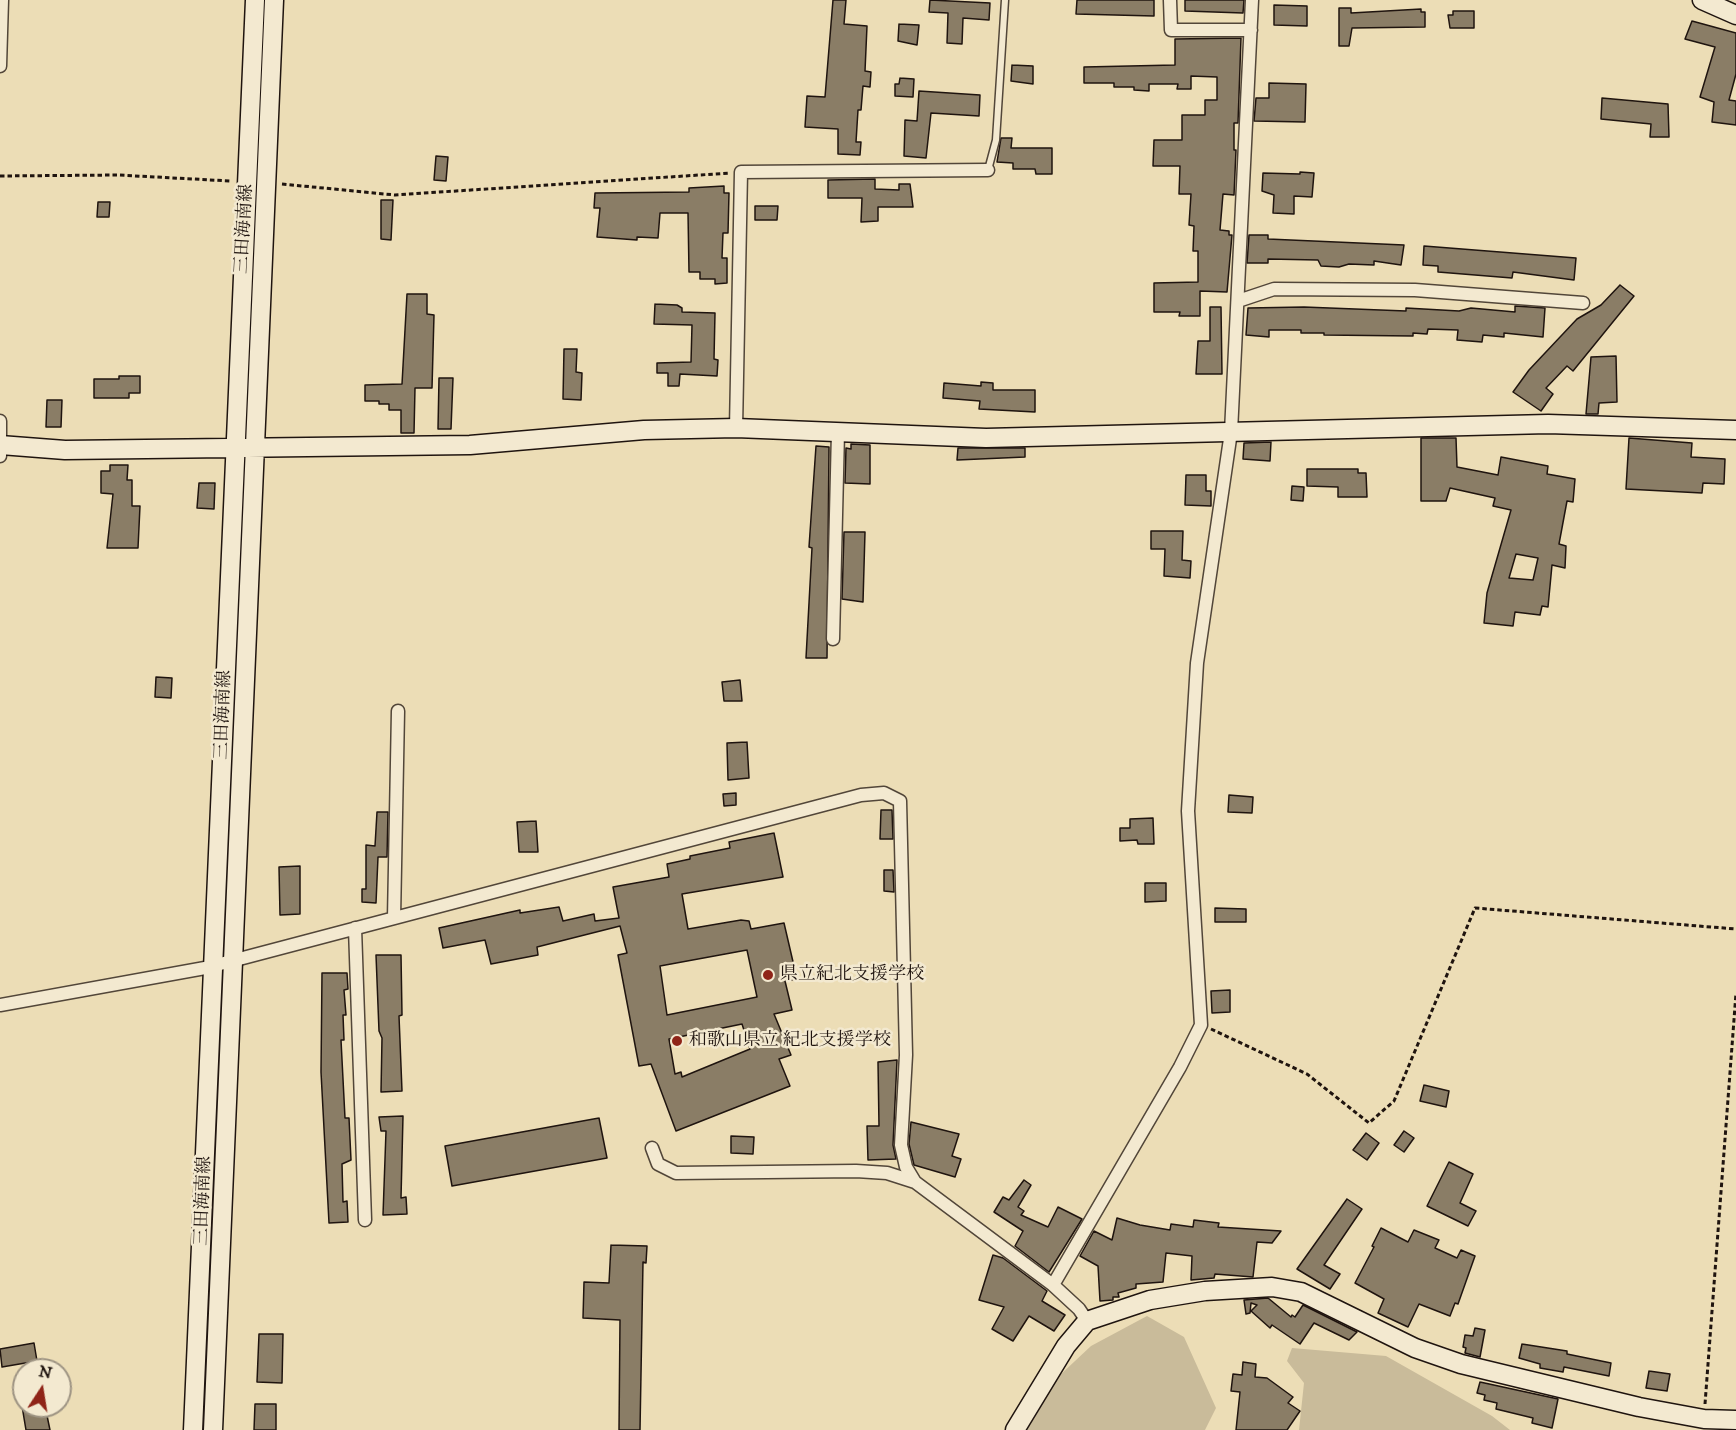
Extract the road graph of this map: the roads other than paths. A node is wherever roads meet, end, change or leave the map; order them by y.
1 (2, 0) edge
2 (255, 0) edge
3 (274, 0) edge
4 (1005, 0) edge
5 (1170, 0) edge
6 (1252, 0) edge
7 (1702, 0) edge
8 (1736, 15) edge
9 (1251, 30) junction
10 (0, 66) edge
11 (988, 170) joint
12 (1238, 301) junction
13 (1583, 303) dead end
14 (0, 421) edge
15 (736, 428) junction
16 (1736, 430) edge
17 (838, 432) junction
18 (1231, 432) junction
19 (0, 445) edge
20 (256, 448) junction
21 (235, 449) junction
22 (0, 456) edge
23 (833, 639) dead end
24 (398, 711) dead end
25 (394, 918) junction
26 (355, 928) junction
27 (234, 960) junction
28 (214, 966) junction
29 (0, 1005) edge
30 (652, 1148) dead end
31 (915, 1182) junction
32 (365, 1220) dead end
33 (1053, 1285) junction
34 (1087, 1321) junction
35 (1736, 1420) edge
36 (1706, 1424) edge
37 (194, 1430) edge
38 (213, 1430) edge
39 (1016, 1430) edge

1 - 10 street
2 - 21 main road, 三田海南線
3 - 20 main road, 三田海南線
4 - 11 lane
5 - 9 street
6 - 9 street
7 - 8 main road
9 - 12 street
11 - 15 street
12 - 13 street
12 - 18 street
14 - 19 street
15 - 17 main road
15 - 20 main road
16 - 18 main road
17 - 18 main road
17 - 23 street
18 - 33 street
19 - 21 main road
19 - 22 street
20 - 21 main road
20 - 27 main road, 三田海南線
21 - 28 main road, 三田海南線
24 - 25 street
25 - 26 street
25 - 31 street
26 - 27 street
26 - 32 street
27 - 28 street
27 - 38 main road, 三田海南線
28 - 29 street
28 - 37 main road, 三田海南線
30 - 31 street
31 - 33 street
33 - 34 street
34 - 36 main road
34 - 39 main road
35 - 36 main road

